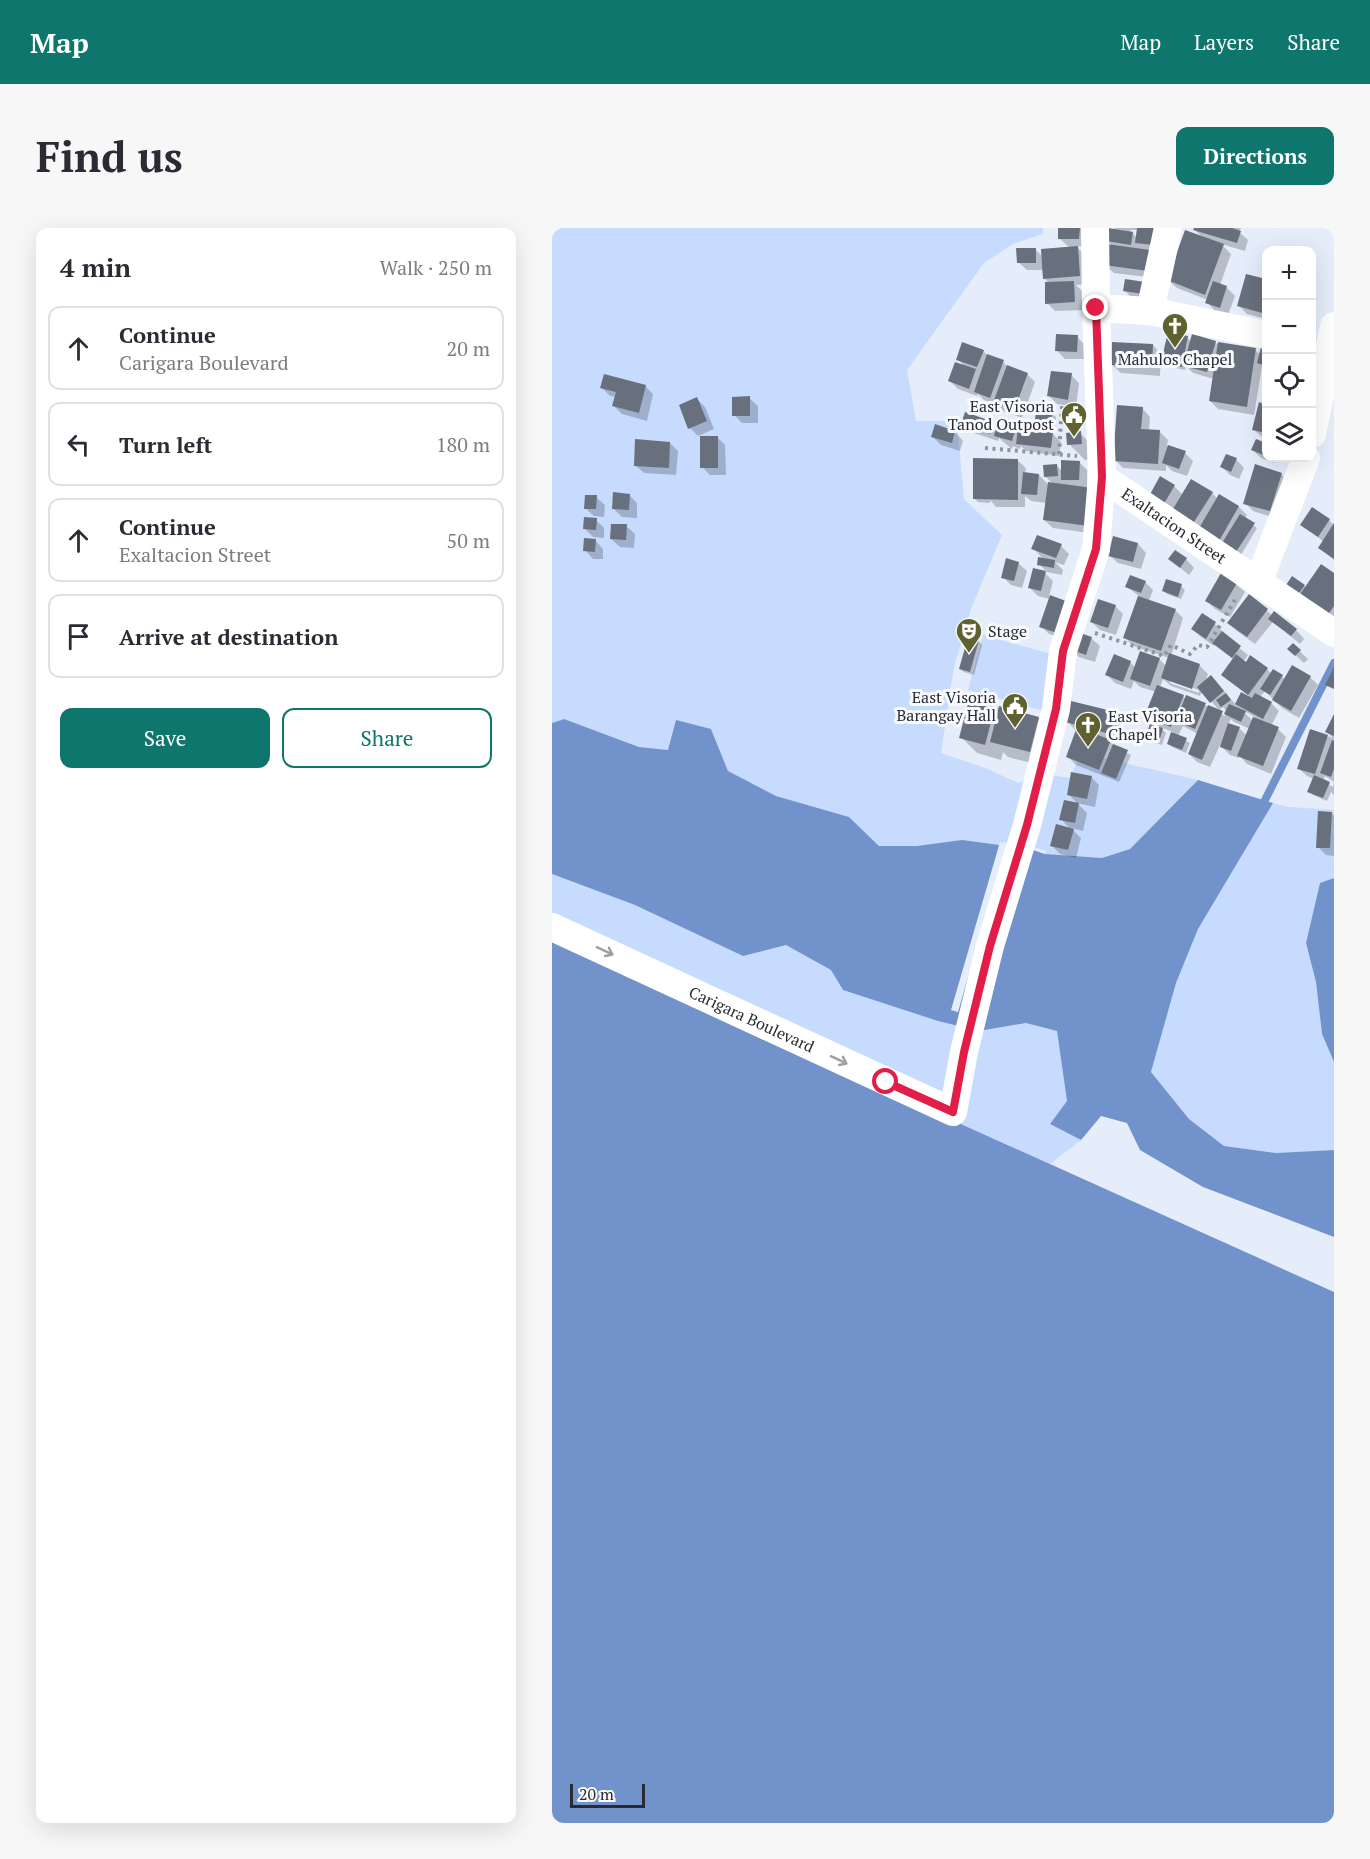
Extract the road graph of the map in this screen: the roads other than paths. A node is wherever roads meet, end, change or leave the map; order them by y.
1 (1095, 228) edge
2 (1168, 228) edge
3 (1096, 308) junction
4 (1150, 311) junction
5 (1262, 333) edge
6 (1325, 339) edge
7 (1315, 408) edge
8 (1304, 462) edge
9 (1102, 468) junction
10 (1253, 580) junction
11 (1334, 633) edge
12 (552, 927) edge

1 - 3 street
2 - 4 street
3 - 4 street
3 - 9 street
4 - 5 street
6 - 7 street
8 - 10 street
9 - 10 street, Exaltacion Street
12 -> 9 street, Carigara Boulevard
10 - 11 street, Exaltacion Street

